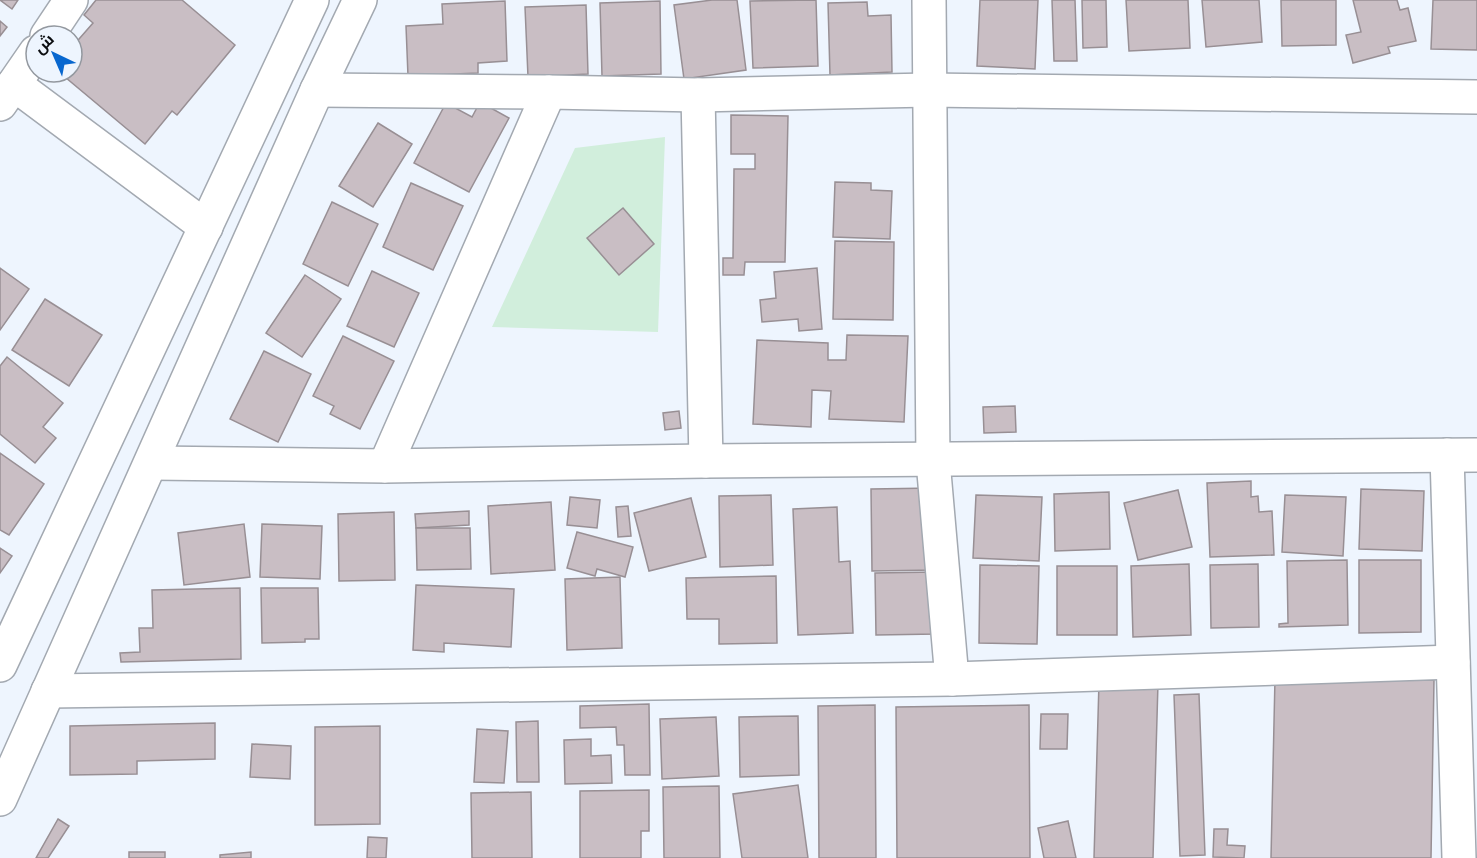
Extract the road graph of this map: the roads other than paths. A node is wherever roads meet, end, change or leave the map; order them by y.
1 (71, 0) edge
2 (312, 0) edge
3 (360, 0) edge
4 (929, 0) edge
5 (55, 24) edge
6 (24, 69) edge
7 (317, 90) junction
8 (928, 90) junction
9 (549, 92) junction
10 (7, 94) edge
11 (698, 95) junction
12 (1477, 97) edge
13 (206, 227) junction
14 (1462, 455) edge
15 (933, 461) junction
16 (706, 462) junction
17 (152, 463) junction
18 (385, 466) junction
19 (1453, 662) junction
20 (0, 665) edge
21 (952, 678) junction
22 (48, 691) junction
23 (0, 799) edge
24 (1460, 858) edge

1 - 5 street
2 - 13 street
3 - 7 street
4 - 8 street
6 - 10 street
7 - 9 street
7 - 17 street
8 - 11 street
8 - 12 street
8 - 15 street
9 - 11 street
9 - 18 street
10 - 13 street
11 - 16 street
13 - 20 street
14 - 15 street
14 - 19 street
15 - 16 street
15 - 21 street
16 - 18 street
17 - 18 street
17 - 22 street
19 - 21 street
19 - 24 street
21 - 22 street
22 - 23 street

